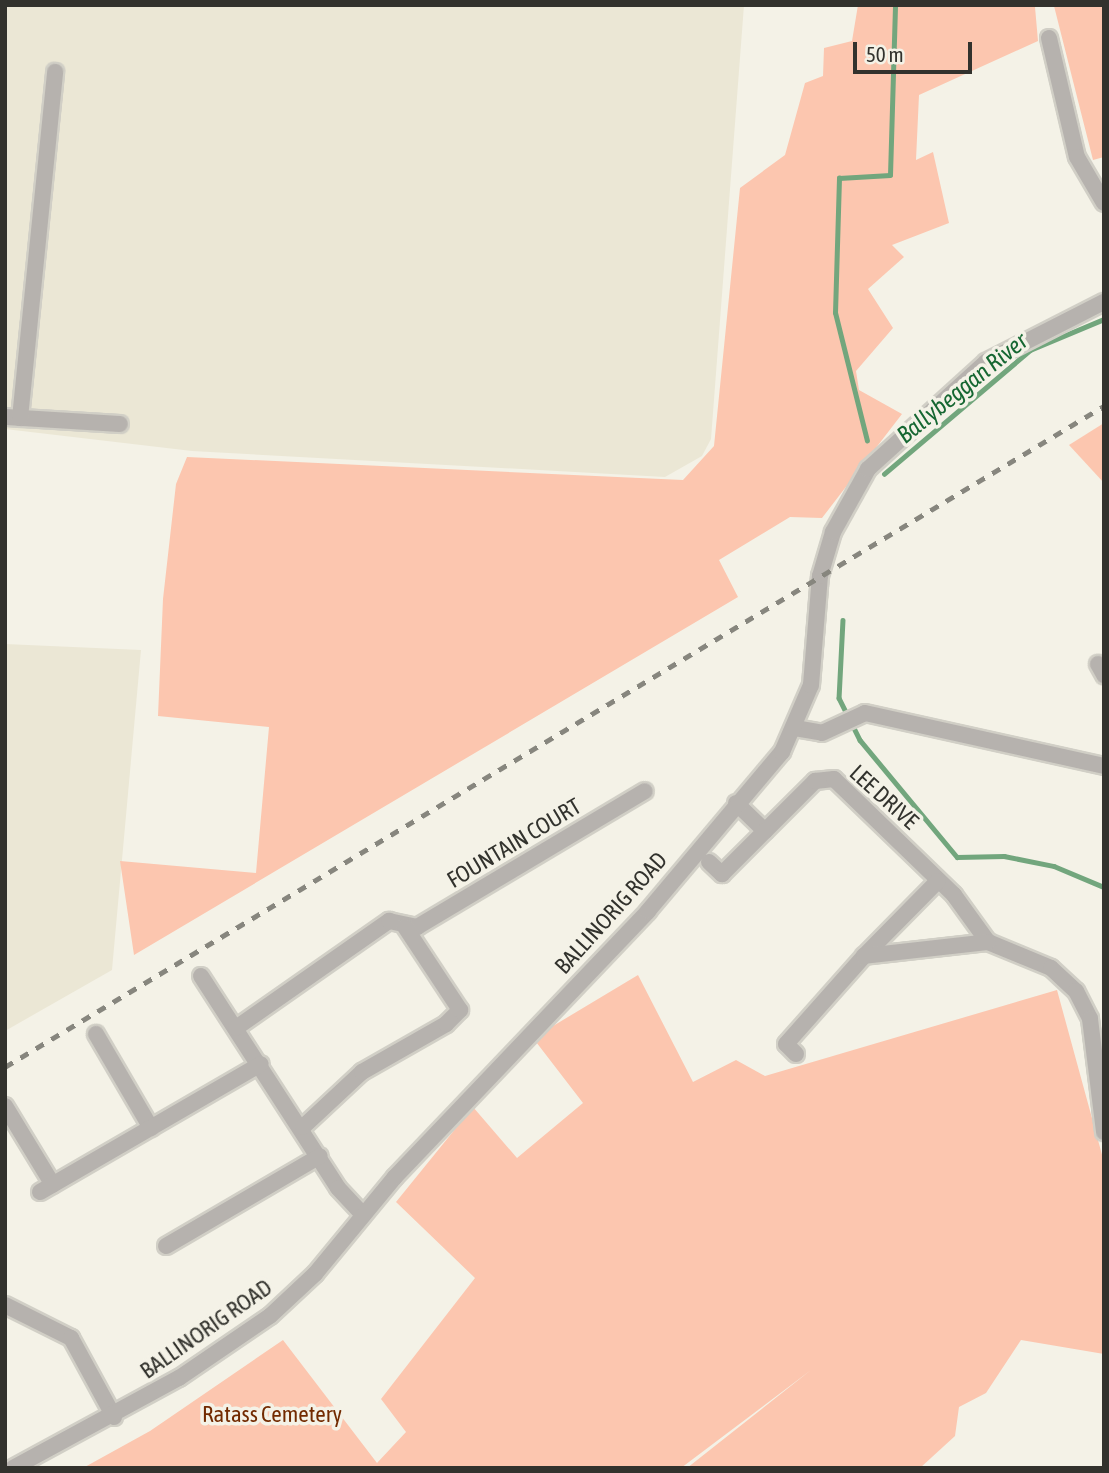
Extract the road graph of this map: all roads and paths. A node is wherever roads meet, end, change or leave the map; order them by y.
1 (1049, 38) dead end
2 (55, 72) dead end
3 (1104, 203) edge
4 (1104, 302) edge
5 (13, 418) edge
6 (120, 424) dead end
7 (795, 728) junction
8 (1104, 766) edge
9 (645, 791) dead end
10 (736, 803) junction
11 (765, 831) junction
12 (709, 862) dead end
13 (938, 881) junction
14 (405, 927) junction
15 (988, 942) junction
16 (864, 956) junction
17 (201, 976) dead end
18 (236, 1027) junction
19 (96, 1034) dead end
20 (796, 1054) dead end
21 (261, 1064) junction
22 (5, 1106) edge
23 (1102, 1113) edge
24 (303, 1127) junction
25 (151, 1128) junction
26 (1104, 1132) edge
27 (320, 1156) junction
28 (363, 1215) junction
29 (166, 1246) dead end
30 (5, 1305) edge
31 (114, 1417) junction
32 (13, 1468) edge

1 - 3 street
2 - 5 street
4 - 7 street, BALLINORIG ROAD
5 - 6 street
7 - 8 street
7 - 10 street, BALLINORIG ROAD
9 - 14 street, FOUNTAIN COURT
10 - 11 street
10 - 28 street, BALLINORIG ROAD
11 - 12 street, LEE DRIVE
11 - 13 street, LEE DRIVE
13 - 15 street, LEE DRIVE
13 - 16 street
14 - 18 street, FOUNTAIN COURT
14 - 24 street
15 - 16 street, LEE DRIVE
15 - 23 street, LEE DRIVE
16 - 20 street
17 - 18 street
18 - 21 street
19 - 25 street
21 - 24 street
21 - 25 street
22 - 25 street
23 - 26 street, LEE DRIVE
24 - 27 street
27 - 28 street
27 - 29 street
28 - 31 street, BALLINORIG ROAD
30 - 31 street
31 - 32 street, BALLINORIG ROAD

